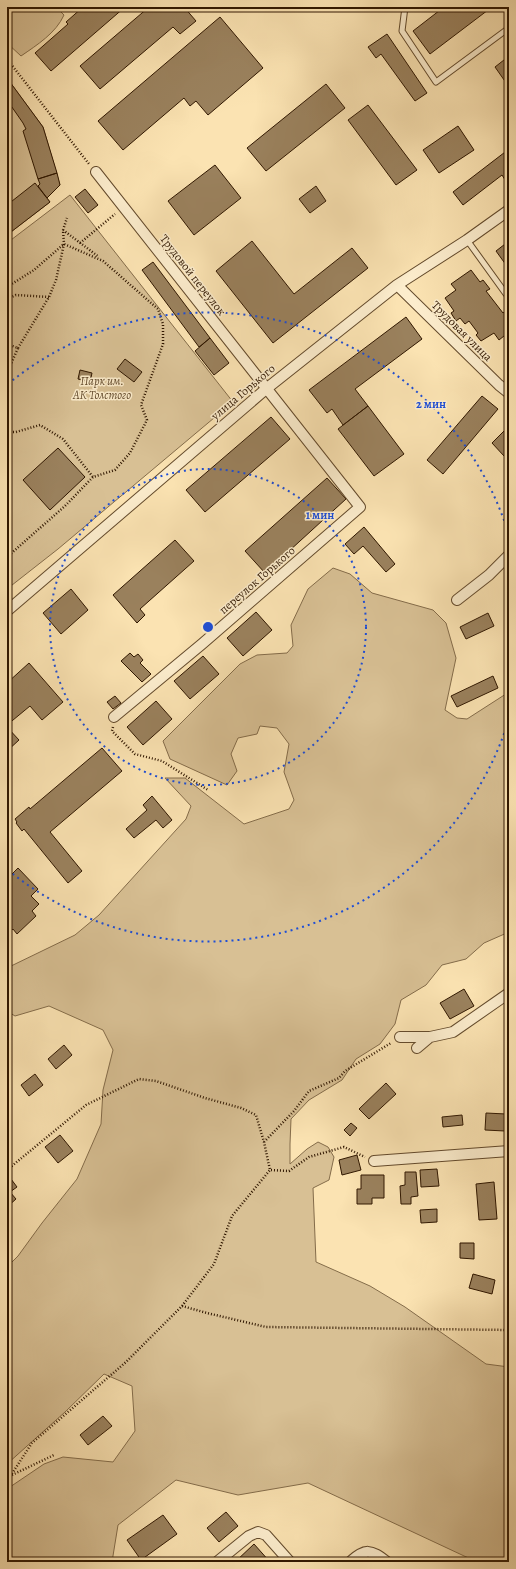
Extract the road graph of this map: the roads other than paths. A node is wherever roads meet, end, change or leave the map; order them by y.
1 (405, 7) edge
2 (509, 28) edge
3 (96, 172) road end
4 (509, 210) edge
5 (467, 240) junction
6 (397, 285) junction
7 (509, 291) edge
8 (266, 388) junction
9 (509, 393) edge
10 (360, 507) joint
11 (509, 555) edge
12 (457, 600) dead end
13 (7, 611) edge
14 (114, 717) road end
15 (509, 993) edge
16 (400, 1037) road end
17 (430, 1037) junction
18 (418, 1048) dead end
19 (509, 1150) edge
20 (374, 1161) road end
21 (217, 1562) edge
22 (289, 1562) edge
23 (350, 1562) edge
24 (387, 1562) edge

1 - 2 lane
3 - 8 street, Трудовой переулок
4 - 5 street, улица Горького
5 - 6 street, улица Горького
5 - 7 lane
6 - 8 street, улица Горького
6 - 9 street, Трудовая улица
8 - 10 street, Трудовой переулок
8 - 13 street, улица Горького
10 - 14 street, переулок Горького
11 - 12 street
15 - 17 street
16 - 17 street
17 - 18 street
19 - 20 street
21 - 22 street
23 - 24 street

